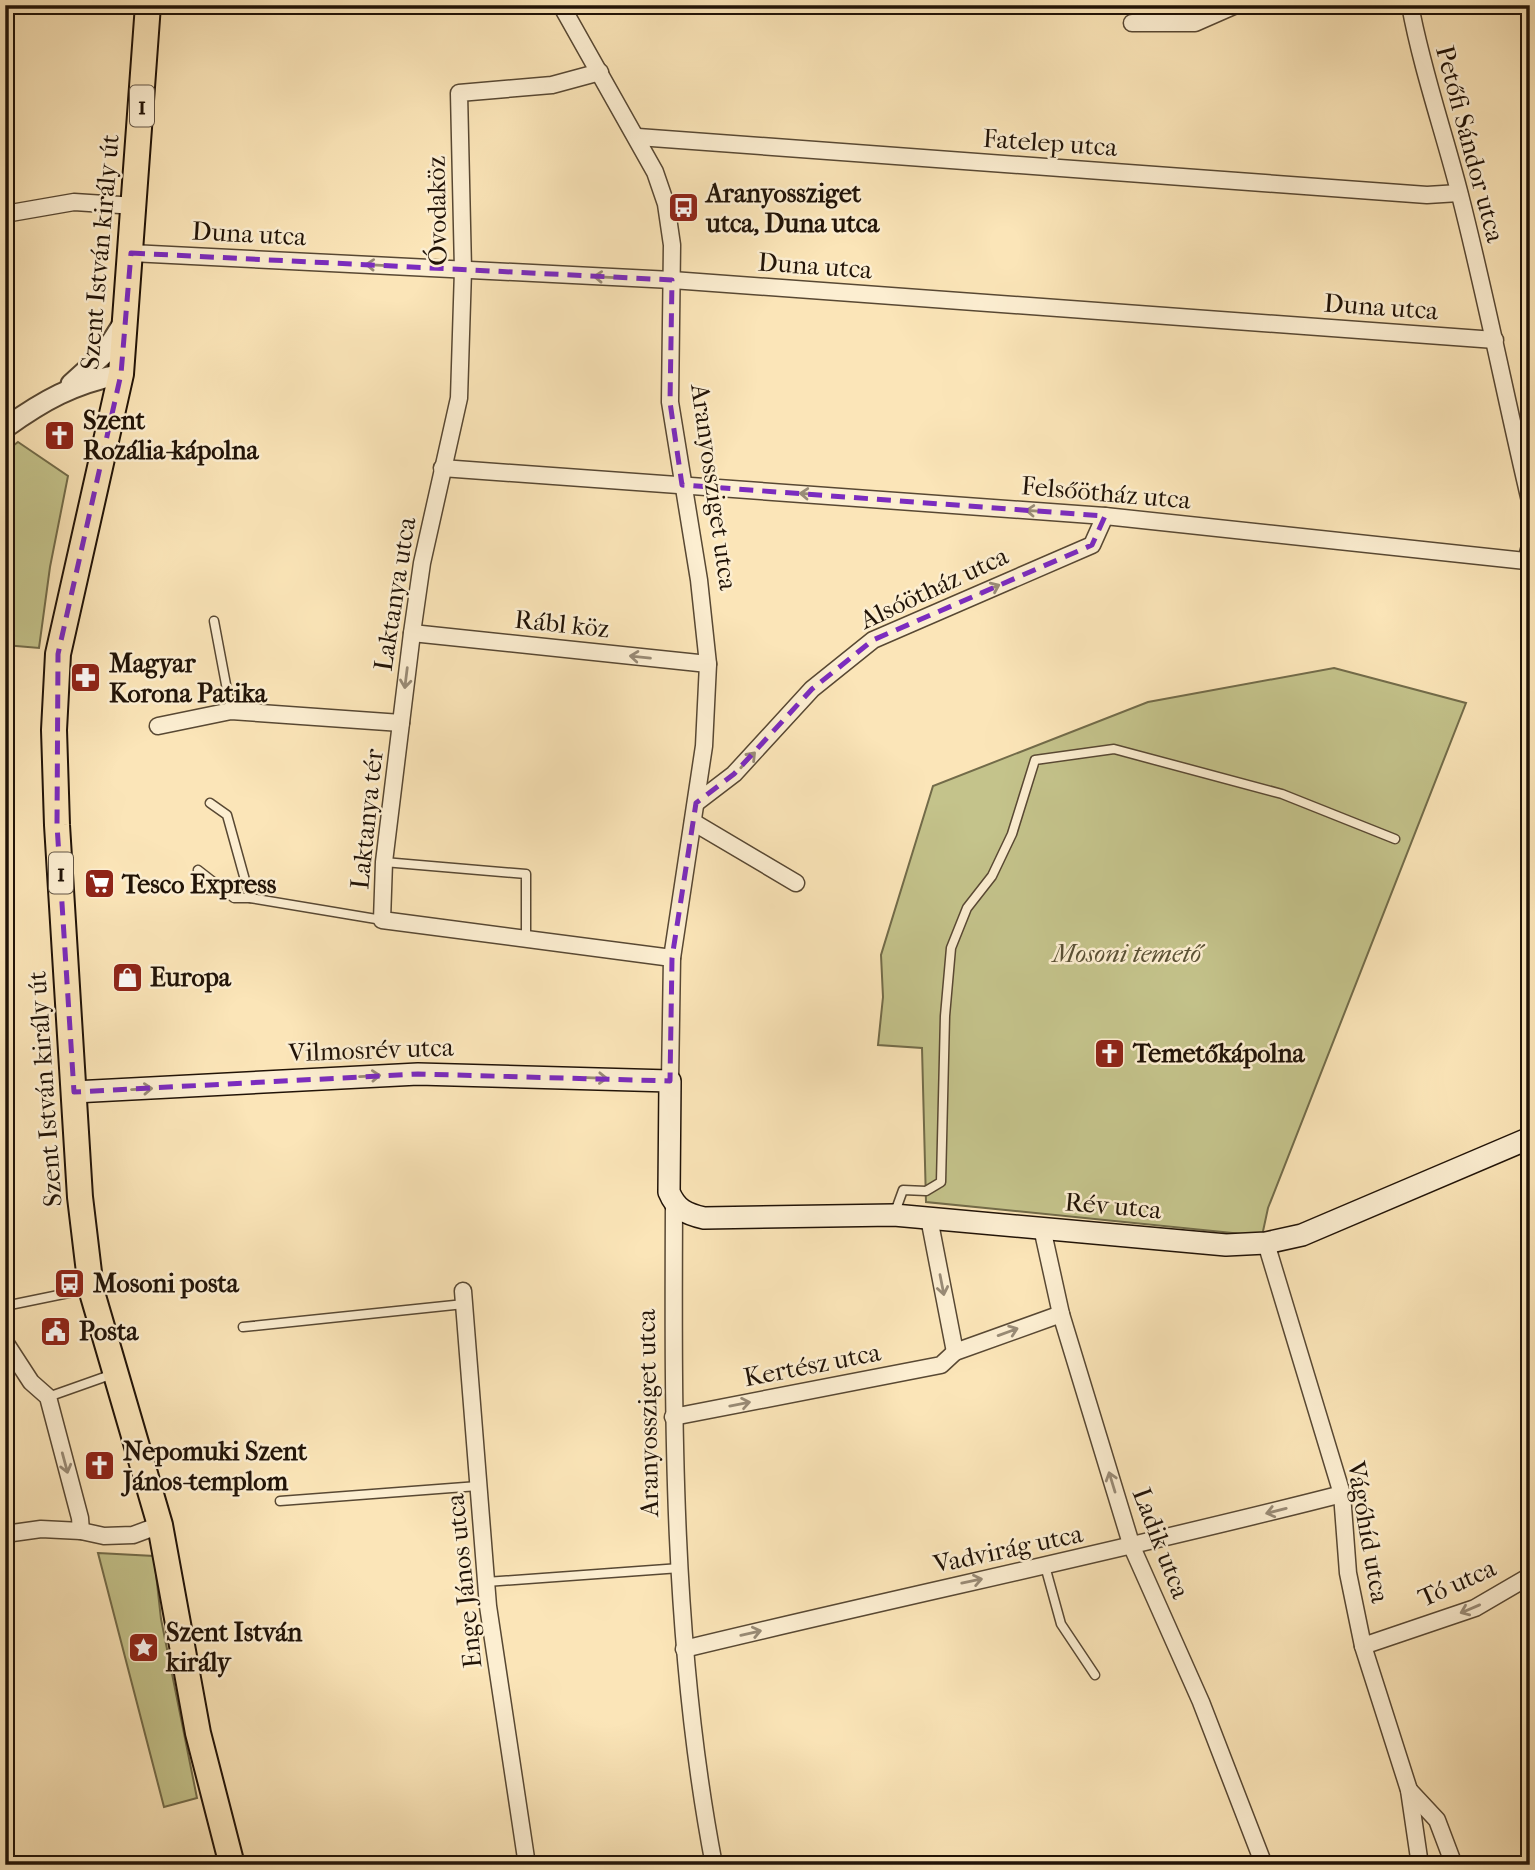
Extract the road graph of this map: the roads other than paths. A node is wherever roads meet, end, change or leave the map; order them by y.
1 (148, 5) edge
2 (561, 5) edge
3 (1236, 5) edge
4 (1410, 5) edge
5 (1132, 23) dead end
6 (600, 72) junction
7 (638, 137) junction
8 (1459, 192) junction
9 (135, 206) junction
10 (5, 214) edge
11 (131, 253) junction
12 (463, 270) junction
13 (672, 281) junction
14 (128, 315) junction
15 (1495, 340) junction
16 (121, 374) junction
17 (63, 392) junction
18 (5, 428) edge
19 (442, 468) junction
20 (682, 485) junction
21 (1530, 501) edge
22 (1105, 516) junction
23 (1528, 553) edge
24 (214, 621) dead end
25 (412, 633) junction
26 (708, 664) junction
27 (231, 711) junction
28 (401, 723) junction
29 (158, 726) dead end
30 (210, 803) dead end
31 (696, 803) junction
32 (693, 822) junction
33 (1395, 839) dead end
34 (384, 862) junction
35 (198, 870) dead end
36 (796, 883) dead end
37 (250, 898) junction
38 (382, 920) junction
39 (526, 939) junction
40 (672, 958) junction
41 (670, 1081) junction
42 (74, 1092) junction
43 (1530, 1138) edge
44 (674, 1204) junction
45 (894, 1215) junction
46 (929, 1218) junction
47 (1042, 1228) junction
48 (1266, 1243) junction
49 (91, 1289) junction
50 (463, 1297) joint
51 (5, 1306) edge
52 (1061, 1314) junction
53 (243, 1327) dead end
54 (5, 1342) edge
55 (955, 1352) junction
56 (116, 1373) junction
57 (48, 1397) junction
58 (673, 1417) junction
59 (478, 1486) junction
60 (1342, 1494) junction
61 (280, 1501) dead end
62 (160, 1525) junction
63 (81, 1531) junction
64 (5, 1534) edge
65 (1132, 1547) junction
66 (1045, 1566) junction
67 (680, 1568) junction
68 (1530, 1576) edge
69 (486, 1582) junction
70 (1363, 1646) junction
71 (684, 1649) junction
72 (1095, 1675) dead end
73 (1409, 1790) junction
74 (232, 1865) edge
75 (527, 1865) edge
76 (714, 1865) edge
77 (1264, 1865) edge
78 (1420, 1865) edge
79 (1454, 1865) edge

1 - 9 main road, Szent István király út / 1
2 - 6 street, Aranyossziget utca
3 - 5 street
4 - 8 street, Petőfi Sándor utca
6 - 7 street, Aranyossziget utca
6 - 12 street, Óvodaköz
7 - 8 street, Fatelep utca
7 - 13 street, Aranyossziget utca
8 - 15 street, Petőfi Sándor utca
9 - 10 street
9 - 11 main road, Szent István király út / 1
12 -> 11 street, Duna utca
11 - 14 main road, Szent István király út / 1
13 -> 12 street, Duna utca
12 - 19 street, Óvodaköz
13 - 15 street, Duna utca
13 - 20 street, Aranyossziget utca
14 - 16 main road, Szent István király út / 1
14 - 17 street
15 - 21 street, Petőfi Sándor utca
16 - 17 street
16 - 42 main road, Szent István király út / 1
17 - 18 street
19 - 20 street
19 - 25 street, Laktanya utca
22 -> 20 street, Felsőötház utca
20 - 26 street, Aranyossziget utca
22 - 23 street, Felsőötház utca
31 -> 22 street, Alsóötház utca
24 - 27 lane
26 -> 25 street, Rábl köz
25 -> 28 street, Laktanya utca
26 - 31 street, Aranyossziget utca
27 - 28 street
27 - 29 street
28 - 34 street, Laktanya tér
30 - 37 lane
31 - 32 street, Aranyossziget utca
32 - 36 street
32 - 40 street, Aranyossziget utca
33 - 45 lane
34 - 38 street, Laktanya tér
34 - 39 lane
35 - 37 lane
37 - 38 lane
38 - 39 street
39 - 40 street
40 - 41 street, Aranyossziget utca
42 -> 41 main road, Vilmosrév utca
41 - 44 main road, Aranyossziget utca
42 - 49 main road, Szent István király út / 1
43 - 48 main road, Rév utca
44 - 45 main road, Rév utca
44 - 58 street, Aranyossziget utca
45 - 46 main road, Rév utca
46 - 47 main road, Rév utca
46 -> 55 street
47 - 48 main road, Rév utca
47 - 52 street, Ladik utca
48 - 60 street, Vágóhíd utca
49 - 51 lane
49 - 56 main road, Szent István király út / 1
50 - 53 lane
50 - 59 street, Enge János utca
55 -> 52 street, Kertész utca
65 -> 52 street, Ladik utca
54 - 57 street
58 -> 55 street, Kertész utca
56 - 57 lane
56 - 62 main road, Szent István király út / 1
57 -> 63 street
58 - 67 street, Aranyossziget utca
59 - 61 lane
59 - 69 street, Enge János utca
60 -> 65 street, Vadvirág utca
60 - 70 street, Vágóhíd utca
62 - 63 street
62 - 74 main road, Szent István király út / 1
63 - 64 street
65 - 66 street, Vadvirág utca
65 - 77 street, Ladik utca
71 -> 66 street, Vadvirág utca
66 - 72 lane
67 - 69 lane
67 - 71 street, Aranyossziget utca
68 -> 70 street, Tó utca
69 - 75 street, Enge János utca
70 - 73 street, Vágóhíd utca
71 - 76 street, Aranyossziget utca
73 - 78 street, Vágóhíd utca
73 - 79 street, Vágóhíd utca

